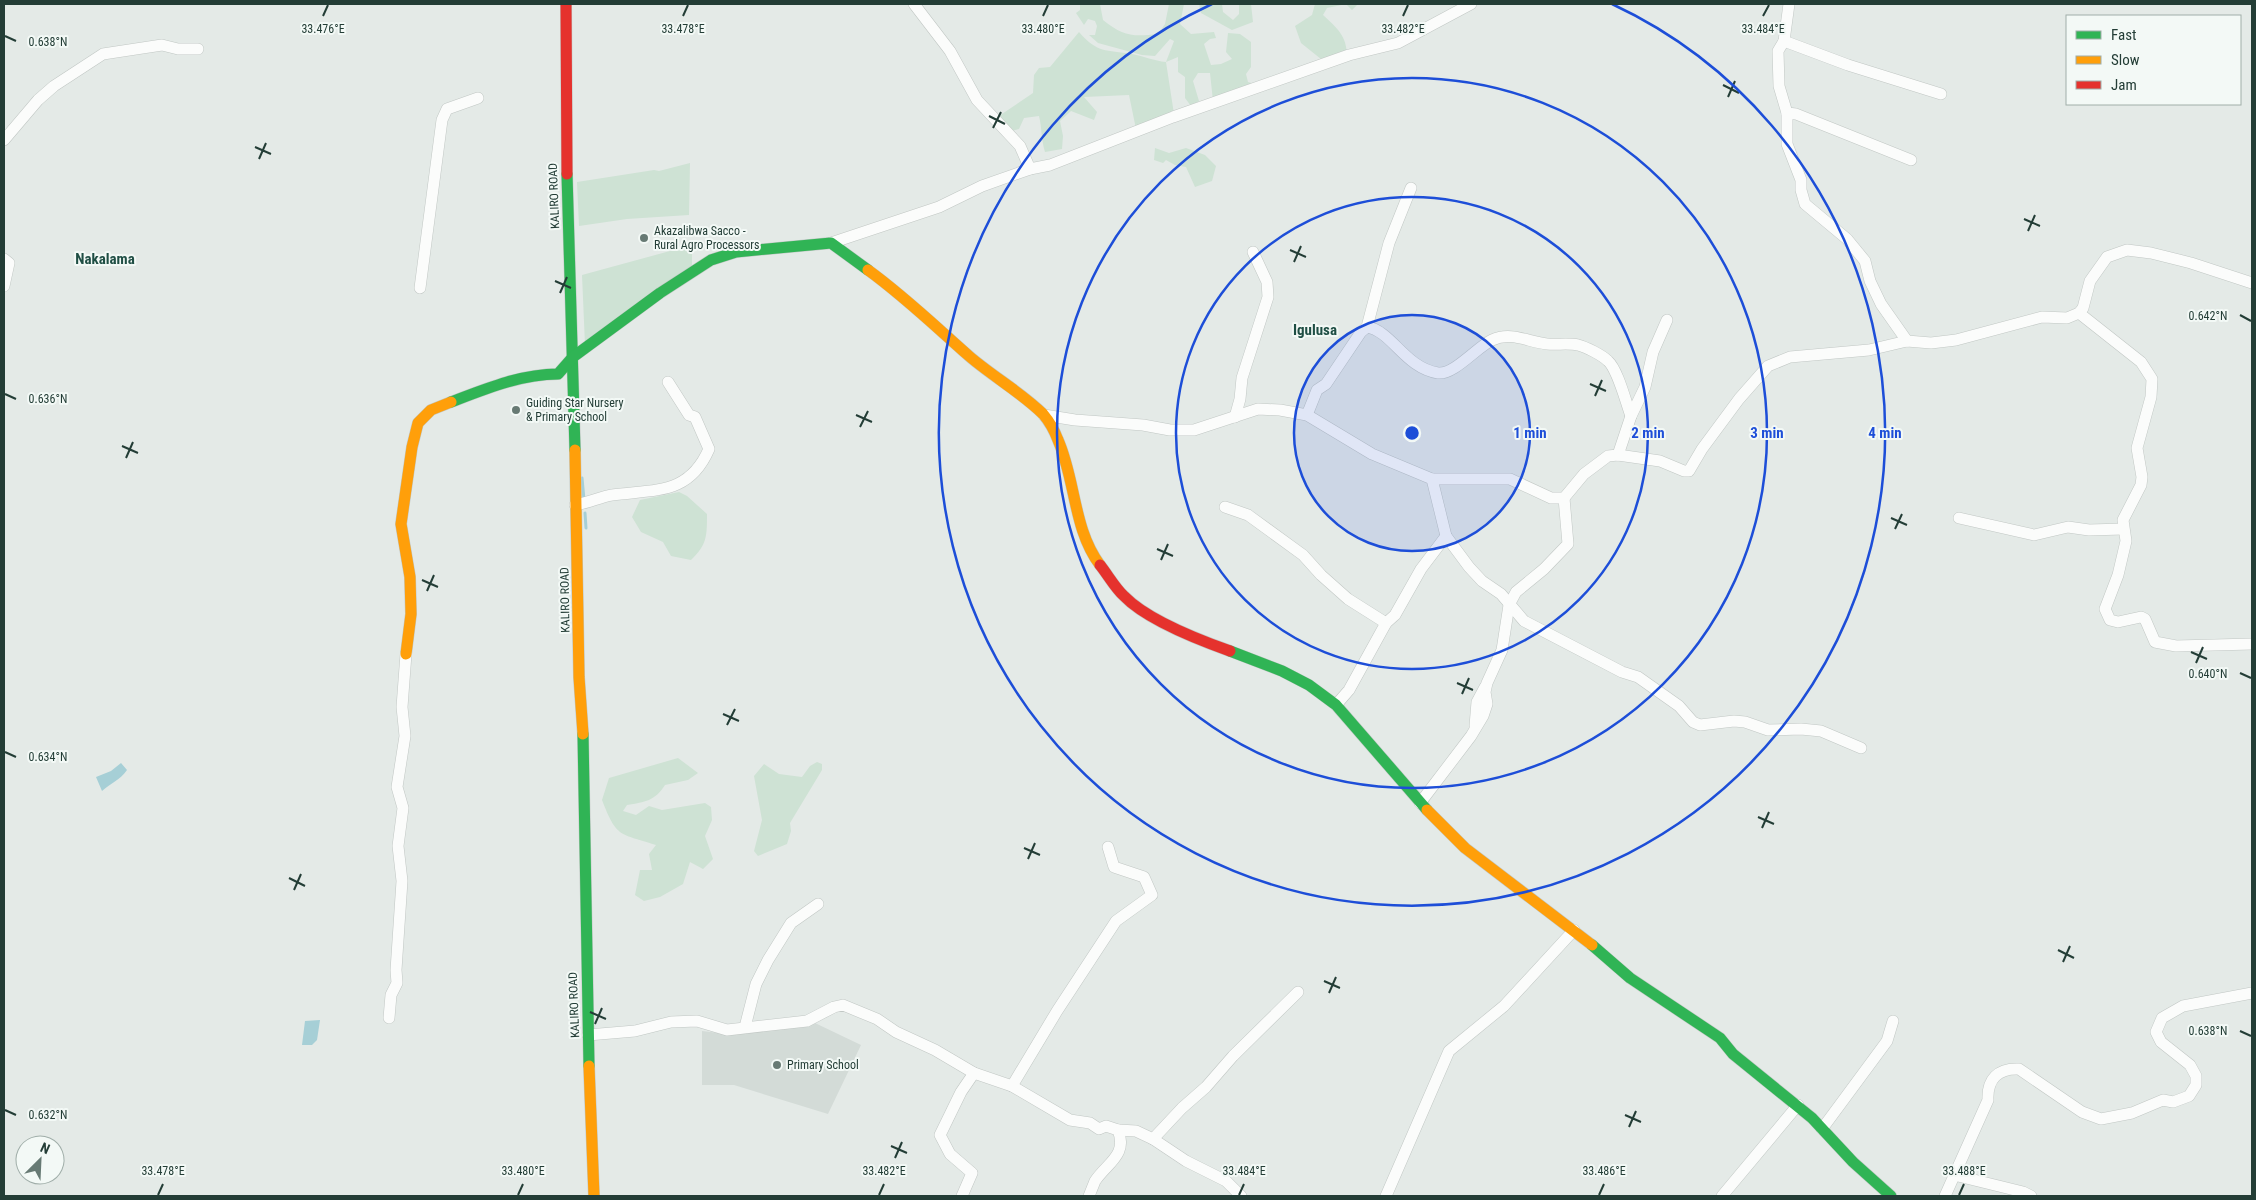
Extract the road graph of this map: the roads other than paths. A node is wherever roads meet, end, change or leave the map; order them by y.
1 (566, 4) edge
2 (914, 4) edge
3 (1471, 4) edge
4 (1789, 4) edge
5 (1784, 41) junction
6 (198, 49) dead end
7 (1941, 94) dead end
8 (478, 98) dead end
9 (1787, 113) junction
10 (4, 140) edge
11 (1911, 160) dead end
12 (1030, 169) junction
13 (1411, 188) dead end
14 (831, 243) junction
15 (1253, 252) dead end
16 (4, 259) edge
17 (2252, 282) edge
18 (4, 286) edge
19 (420, 288) dead end
20 (2079, 313) junction
21 (1667, 320) dead end
22 (1368, 327) junction
23 (1907, 341) junction
24 (573, 358) junction
25 (668, 382) dead end
26 (1044, 415) junction
27 (1307, 415) junction
28 (1631, 416) junction
29 (1235, 417) junction
30 (1618, 455) junction
31 (1432, 479) junction
32 (1564, 498) junction
33 (575, 505) junction
34 (1225, 507) dead end
35 (1959, 518) dead end
36 (2123, 529) junction
37 (1446, 536) junction
38 (1509, 606) junction
39 (1386, 624) junction
40 (2252, 644) edge
41 (1336, 704) junction
42 (1861, 748) dead end
43 (1420, 803) junction
44 (1108, 847) dead end
45 (818, 904) dead end
46 (1574, 930) junction
47 (1298, 992) dead end
48 (2252, 993) edge
49 (389, 1018) dead end
50 (1893, 1021) dead end
51 (745, 1028) junction
52 (588, 1035) junction
53 (974, 1073) junction
54 (1012, 1086) junction
55 (1798, 1106) junction
56 (1822, 1129) junction
57 (1118, 1130) junction
58 (1153, 1139) junction
59 (1954, 1175) junction
60 (594, 1196) edge
61 (962, 1196) edge
62 (1089, 1196) edge
63 (1241, 1196) edge
64 (1386, 1196) edge
65 (1722, 1196) edge
66 (1891, 1196) edge
67 (1945, 1196) edge
68 (2031, 1196) edge

1 - 24 street, KALIRO ROAD
2 - 12 street
3 - 12 street
4 - 5 street
5 - 7 street
5 - 9 street
6 - 10 street
8 - 19 street
9 - 11 street
9 - 23 street
12 - 14 street
13 - 22 street
14 - 24 street
14 - 26 street
15 - 29 street
16 - 18 street
17 - 20 street
20 - 23 street
20 - 36 street
21 - 28 street
22 - 27 street
22 - 28 street
23 - 30 street
24 - 33 street, KALIRO ROAD
24 - 49 street
25 - 33 street
26 - 29 street
26 - 41 street
27 - 29 street
27 - 31 street
28 - 30 street
30 - 32 street
31 - 32 street
31 - 37 street
32 - 38 street
33 - 52 street, KALIRO ROAD
34 - 39 street
35 - 36 street
36 - 40 street
37 - 38 street
37 - 39 street
38 - 42 street
38 - 43 street
39 - 41 street
41 - 43 street
43 - 46 street
44 - 54 street
45 - 51 street
46 - 55 street
46 - 64 street
47 - 58 street
48 - 59 street
50 - 56 street
51 - 52 street
51 - 53 street
52 - 60 street, KALIRO ROAD
53 - 54 street
53 - 61 street
54 - 57 street
55 - 56 street
55 - 65 street
56 - 66 street
57 - 58 street
57 - 62 street
58 - 63 street
59 - 67 street
59 - 68 street

